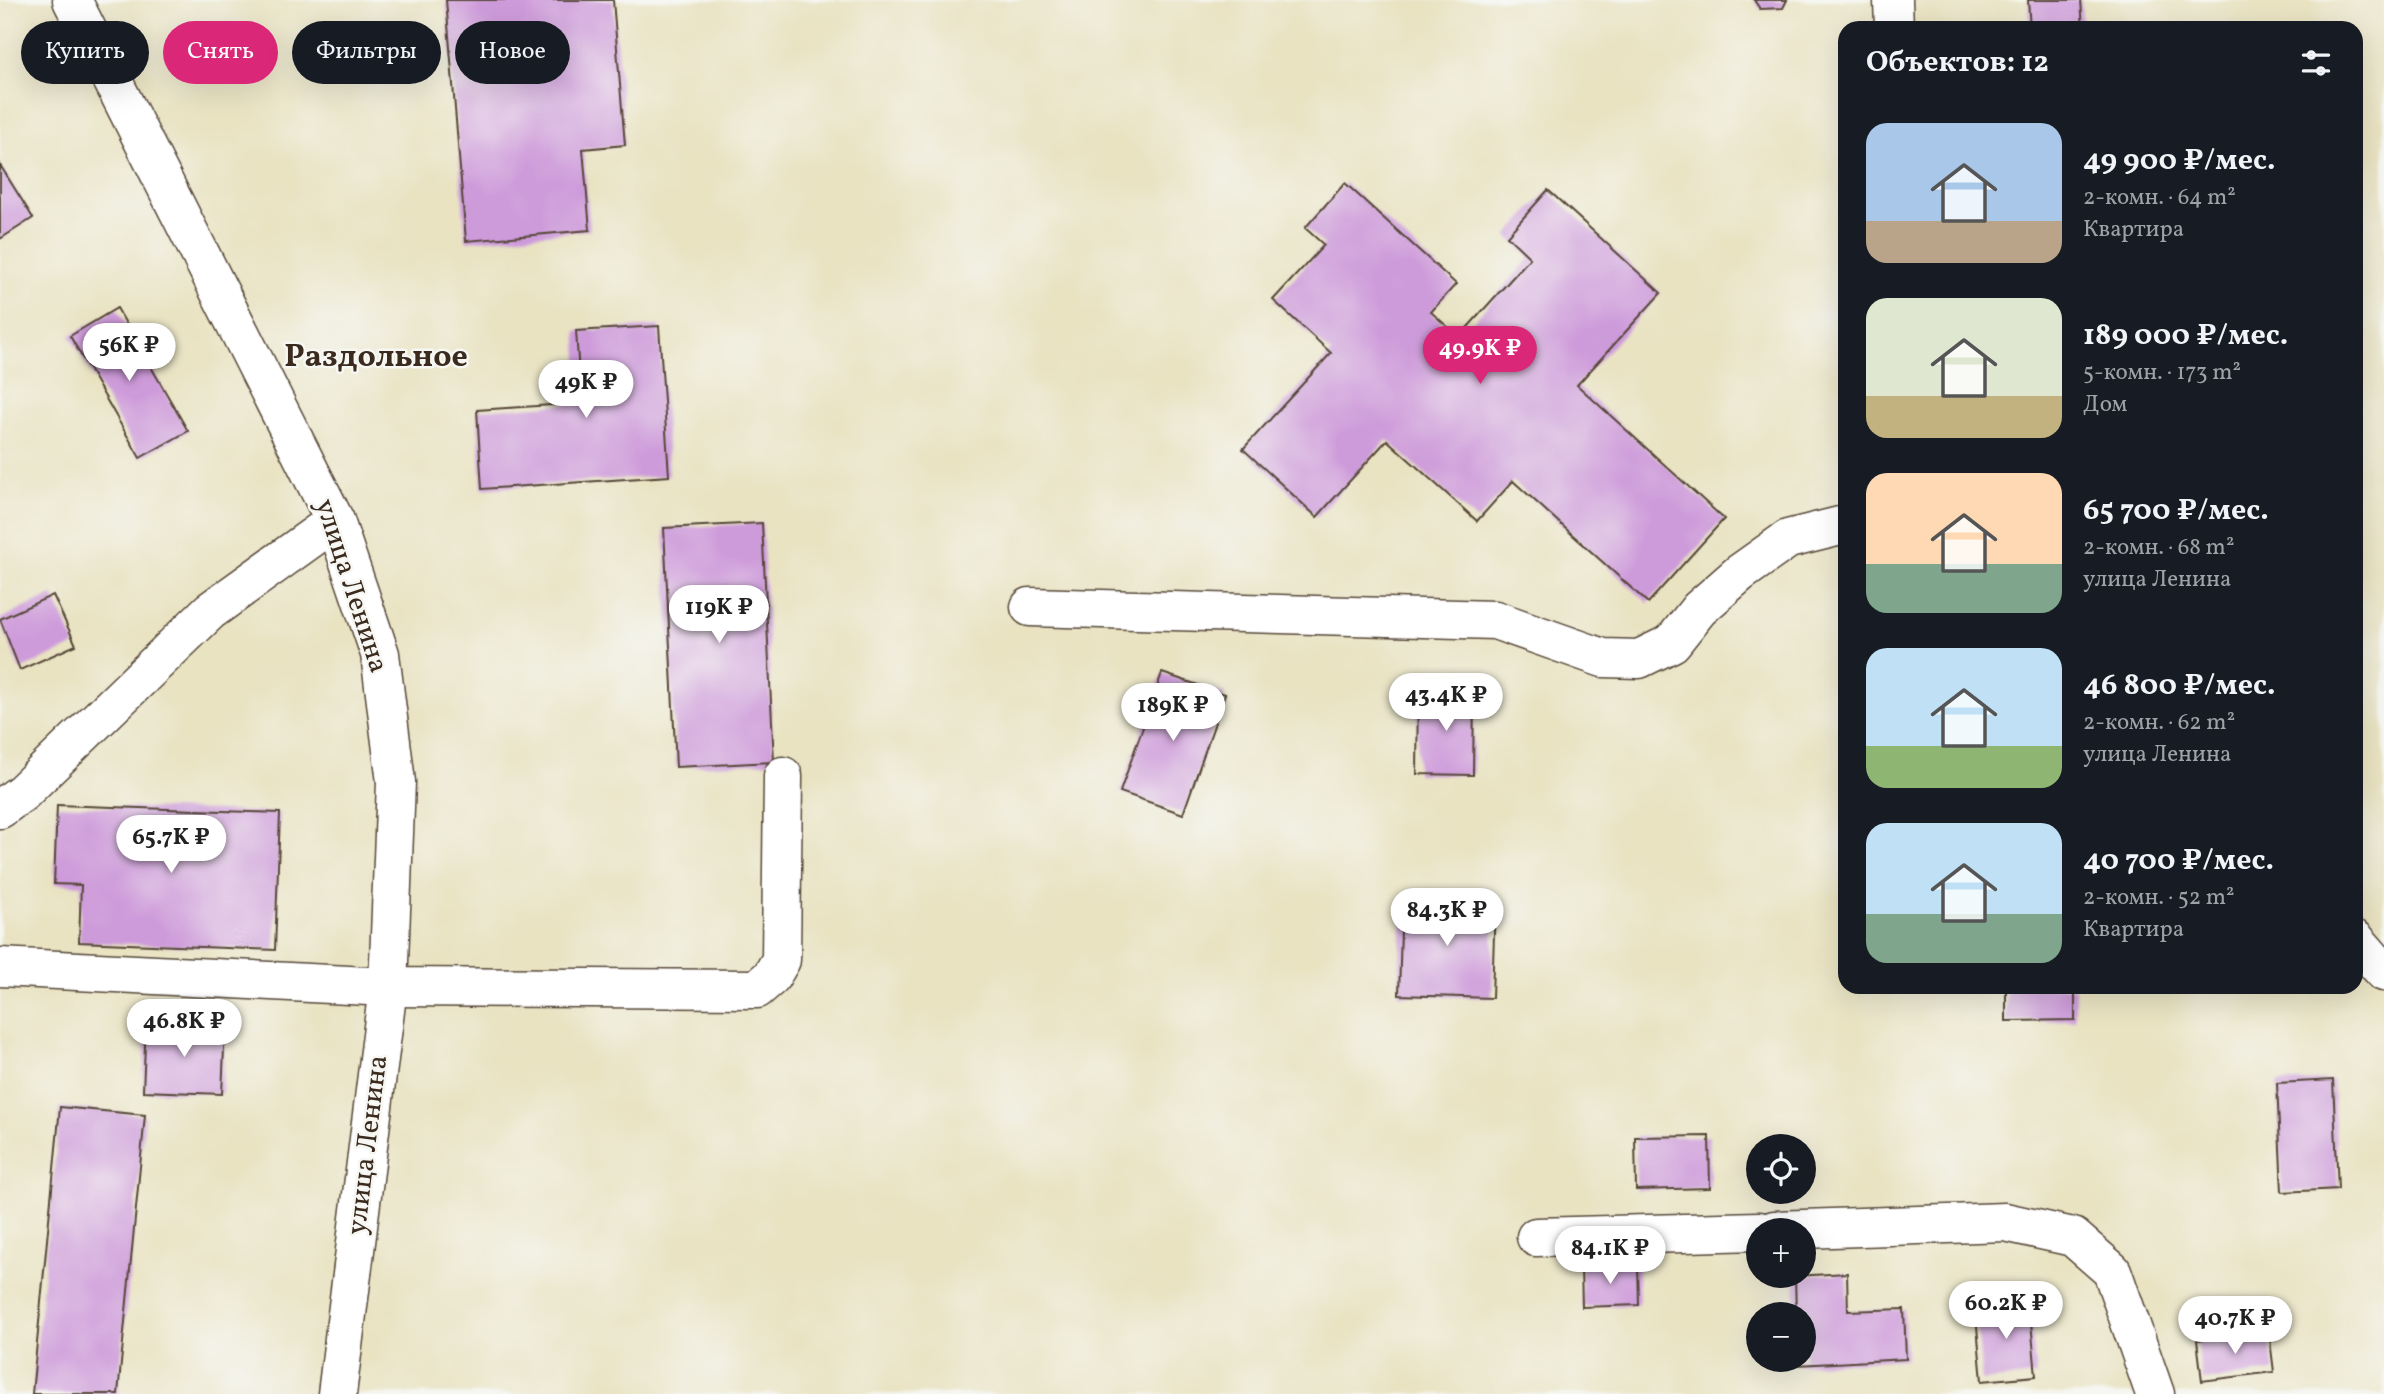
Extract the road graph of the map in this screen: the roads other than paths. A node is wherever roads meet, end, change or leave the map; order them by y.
1 (72, 0) edge
2 (1893, 0) edge
3 (1894, 21) edge
4 (335, 521) junction
5 (1838, 526) edge
6 (1030, 607) dead end
7 (783, 776) dead end
8 (0, 809) edge
9 (2363, 948) edge
10 (0, 967) edge
11 (2384, 972) edge
12 (388, 987) junction
13 (1816, 1229) edge
14 (1746, 1231) edge
15 (1536, 1237) dead end
16 (337, 1394) edge
17 (2155, 1394) edge

1 - 4 street, улица Ленина
2 - 3 street
4 - 8 street
4 - 12 street, улица Ленина
5 - 6 street
7 - 12 street
9 - 11 street
10 - 12 street
12 - 16 street, улица Ленина
13 - 17 street
14 - 15 street

